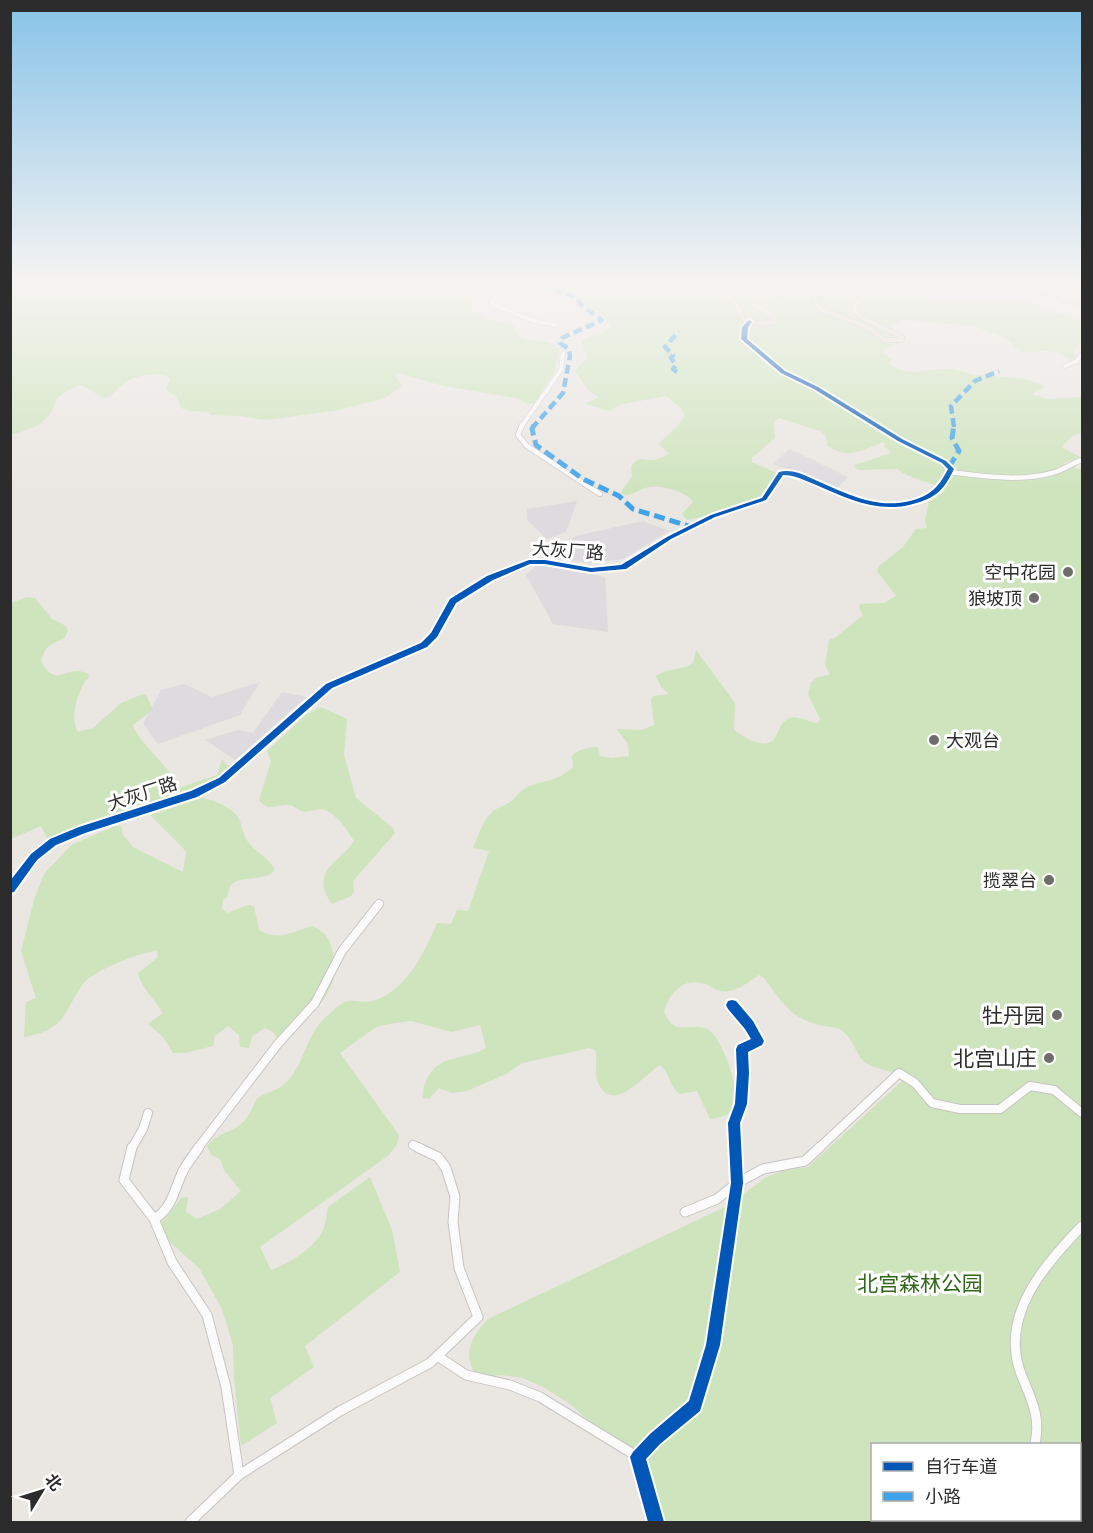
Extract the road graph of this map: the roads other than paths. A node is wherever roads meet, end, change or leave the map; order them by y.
1 (563, 353) dead end
2 (761, 354) edge
3 (1083, 354) edge
4 (1065, 366) dead end
5 (1083, 460) edge
6 (950, 472) junction
7 (600, 494) dead end
8 (10, 889) edge
9 (379, 904) dead end
10 (732, 1005) dead end
11 (148, 1113) dead end
12 (1083, 1113) edge
13 (413, 1145) dead end
14 (737, 1183) junction
15 (685, 1212) dead end
16 (154, 1219) junction
17 (1083, 1226) edge
18 (439, 1357) junction
19 (1035, 1443) edge
20 (638, 1457) junction
21 (239, 1475) junction
22 (190, 1522) edge
23 (656, 1522) edge

1 - 7 street
2 - 6 street
3 - 4 street
5 - 6 street
6 - 8 street, 大灰厂路
9 - 16 street
10 - 14 street
11 - 16 street
12 - 14 street
13 - 18 street
14 - 15 street
14 - 20 street
16 - 21 street
17 - 19 street
18 - 20 street
18 - 21 street
20 - 23 street
21 - 22 street

